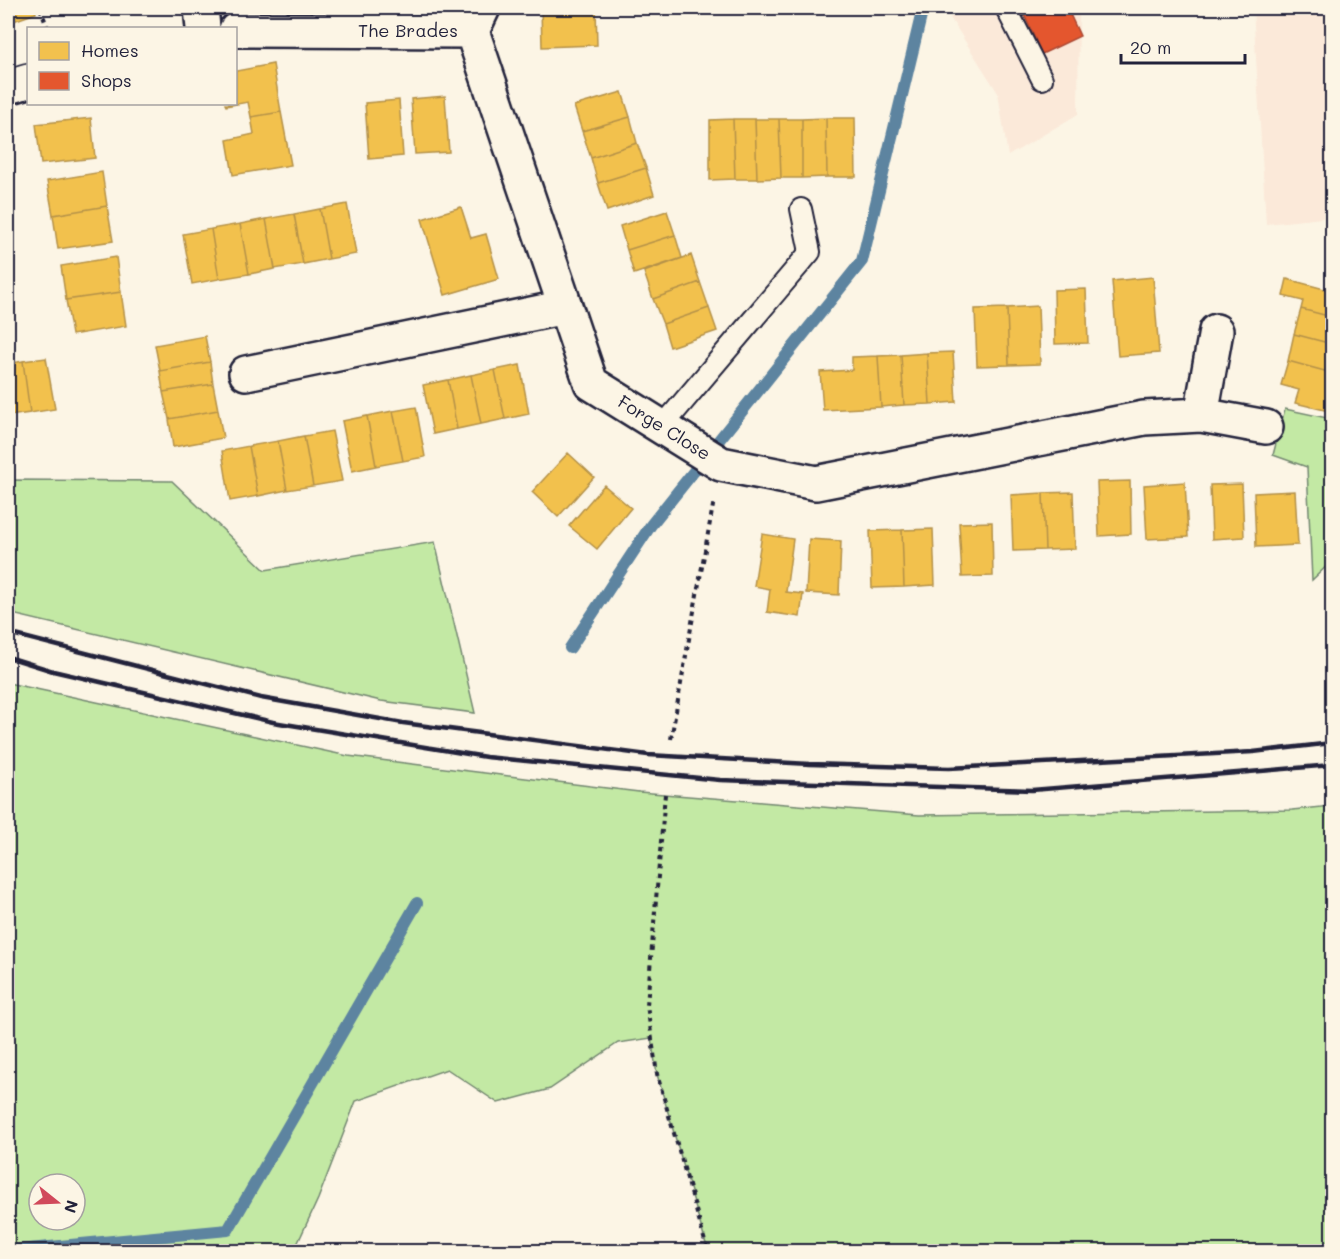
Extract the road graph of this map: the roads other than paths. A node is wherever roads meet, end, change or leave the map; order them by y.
1 (201, 8) edge
2 (1006, 8) edge
3 (478, 19) edge
4 (203, 27) edge
5 (237, 30) edge
6 (1042, 79) dead end
7 (27, 81) edge
8 (8, 87) edge
9 (801, 209) dead end
10 (566, 307) junction
11 (1216, 331) dead end
12 (246, 373) dead end
13 (1201, 415) junction
14 (662, 427) junction
15 (1266, 427) dead end

1 - 4 street
2 - 6 lane
3 - 5 street, The Brades
3 - 10 street, Forge Close
7 - 8 street
9 - 14 lane
10 - 12 street
10 - 14 street, Forge Close
11 - 13 street
13 - 14 street, Forge Close
13 - 15 street, Forge Close

